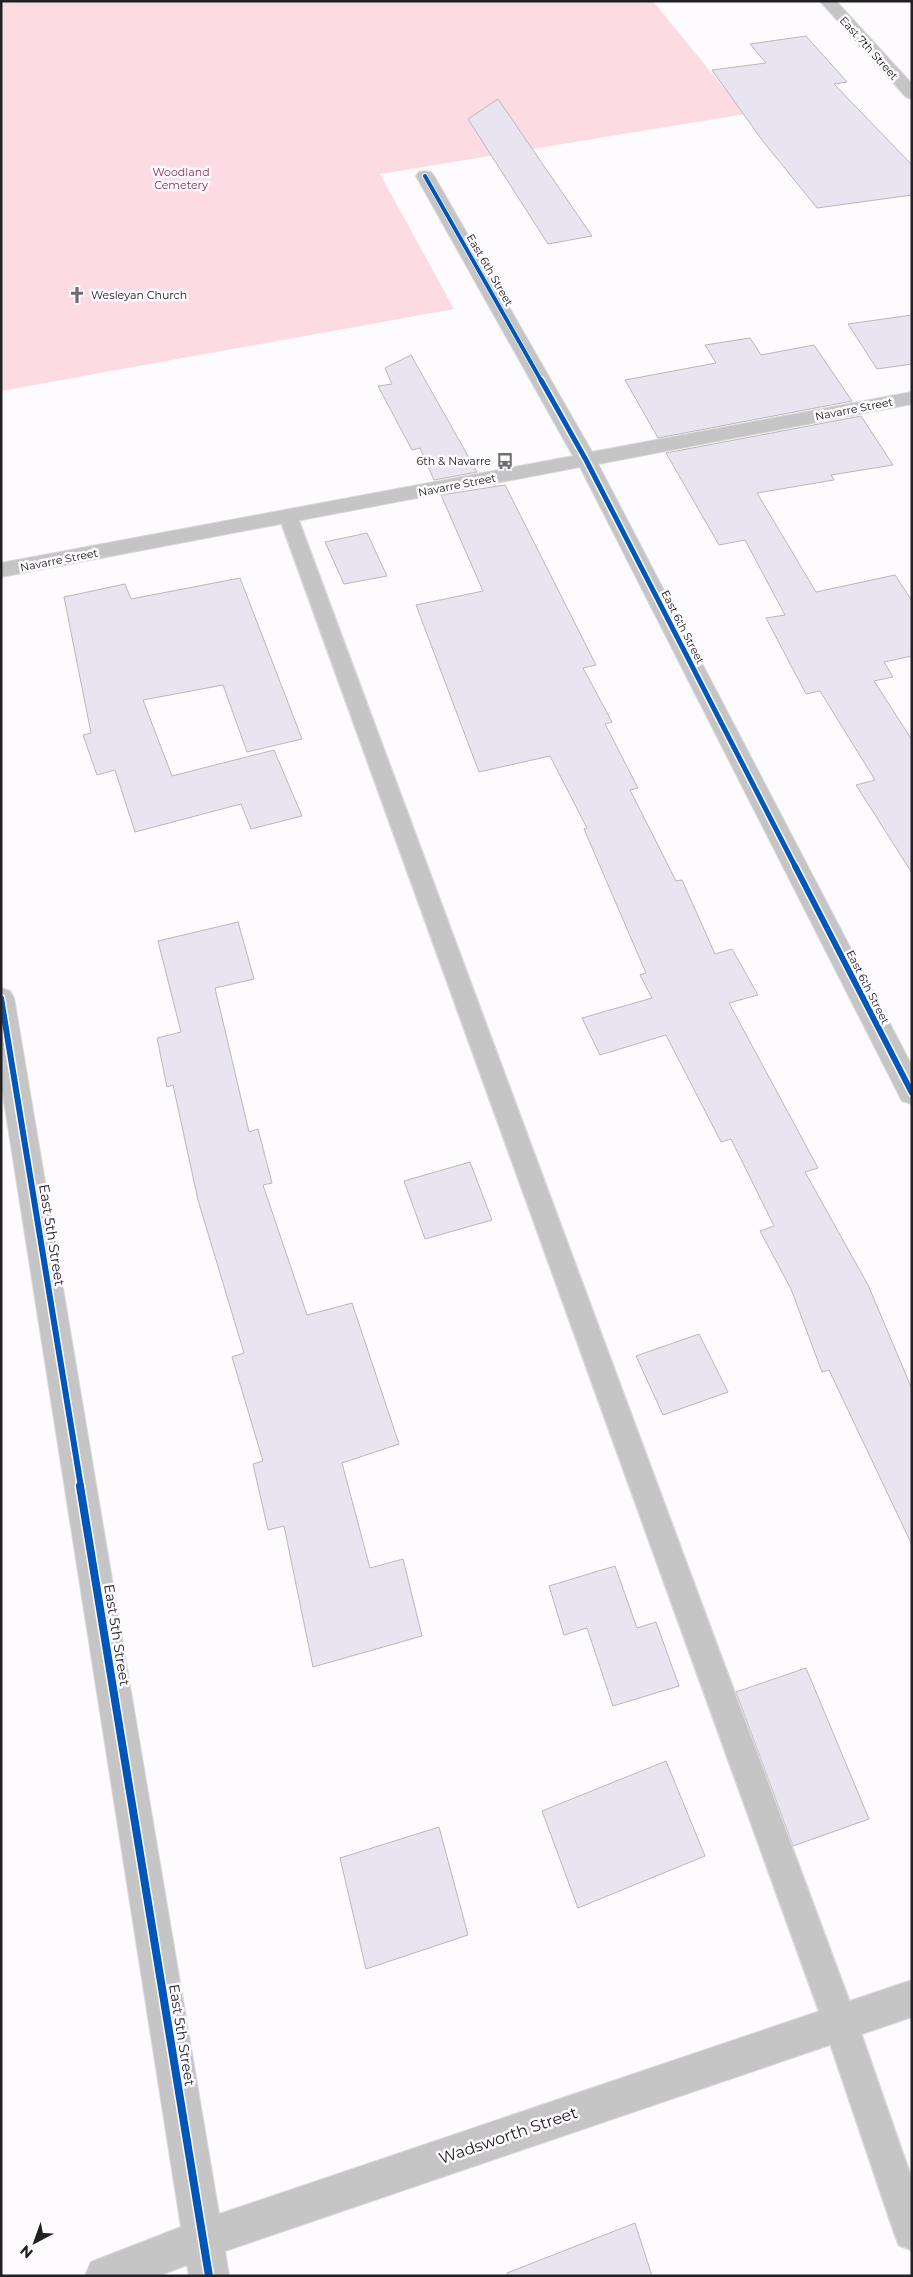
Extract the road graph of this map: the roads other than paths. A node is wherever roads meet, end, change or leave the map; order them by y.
1 (827, 1) edge
2 (904, 65) dead end
3 (887, 67) junction
4 (912, 94) edge
5 (425, 176) dead end
6 (912, 398) edge
7 (586, 460) junction
8 (288, 516) junction
9 (1, 570) edge
10 (1, 998) edge
11 (912, 1093) edge
12 (912, 1998) edge
13 (840, 2022) junction
14 (912, 2232) edge
15 (203, 2239) junction
16 (105, 2276) edge
17 (209, 2276) edge

1 - 3 street, East 7th Street
2 - 3 street
3 - 4 street, East 7th Street
5 - 7 street, East 6th Street
6 - 7 street, Navarre Street
7 - 8 street, Navarre Street
7 - 11 street, East 6th Street
8 - 9 street, Navarre Street
8 - 13 lane
10 - 15 street, East 5th Street
12 - 13 street, Wadsworth Street
13 - 14 lane
13 - 15 street, Wadsworth Street
15 - 16 street, Wadsworth Street
15 - 17 street, East 5th Street

